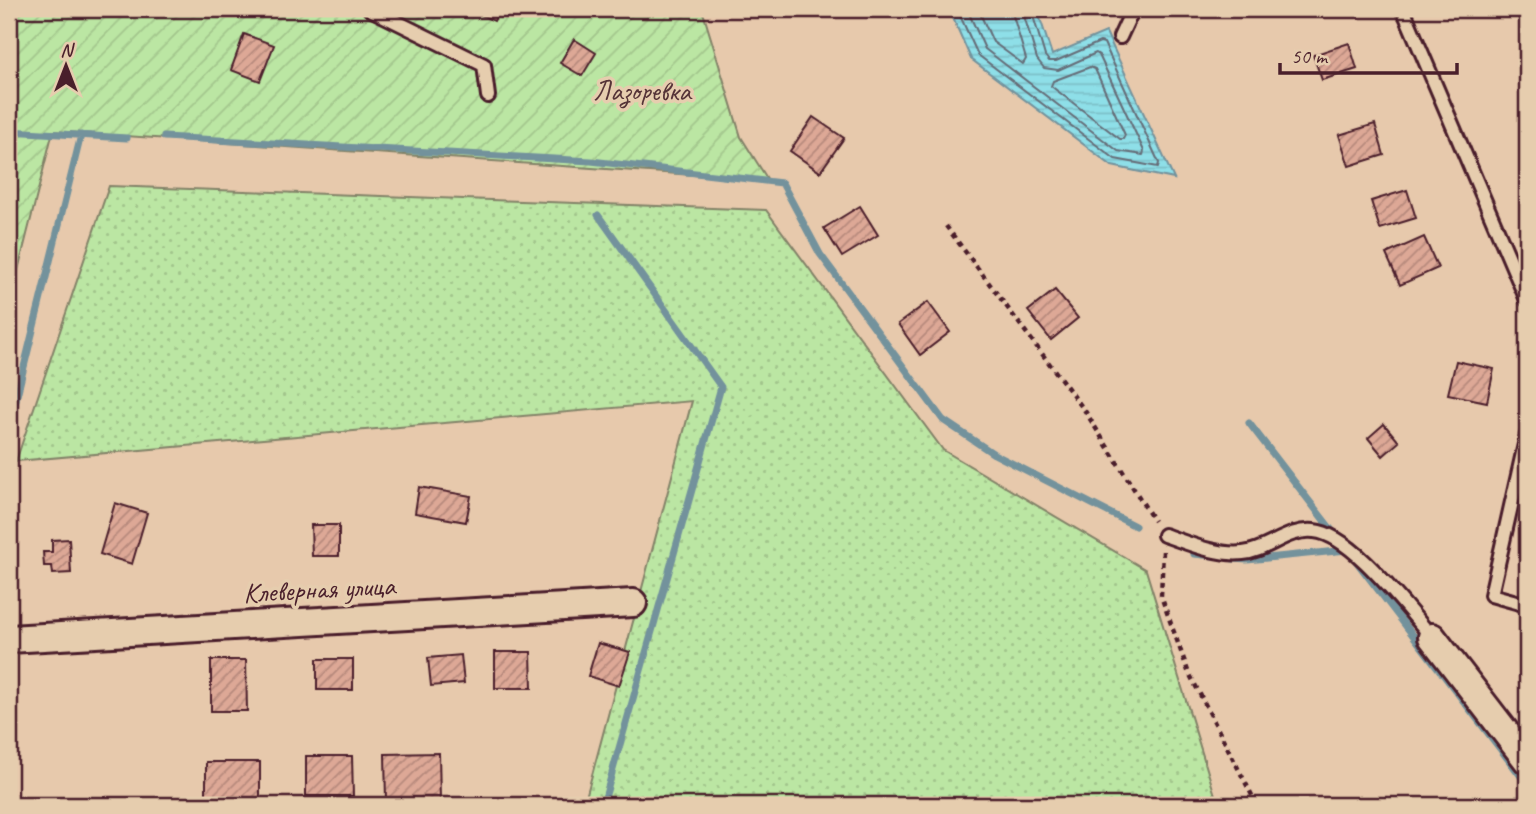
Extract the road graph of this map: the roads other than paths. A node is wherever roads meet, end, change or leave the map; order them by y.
1 (370, 9) edge
2 (1133, 9) edge
3 (1403, 9) edge
4 (1120, 37) dead end
5 (488, 96) dead end
6 (1527, 300) edge
7 (1527, 435) edge
8 (1164, 535) road end
9 (633, 603) dead end
10 (1527, 605) edge
11 (1432, 637) joint
12 (9, 639) edge
13 (1527, 760) edge

1 - 5 lane
2 - 4 lane
3 - 6 lane
7 - 10 lane
8 - 11 lane
9 - 12 street, Клеверная улица
11 - 13 street

